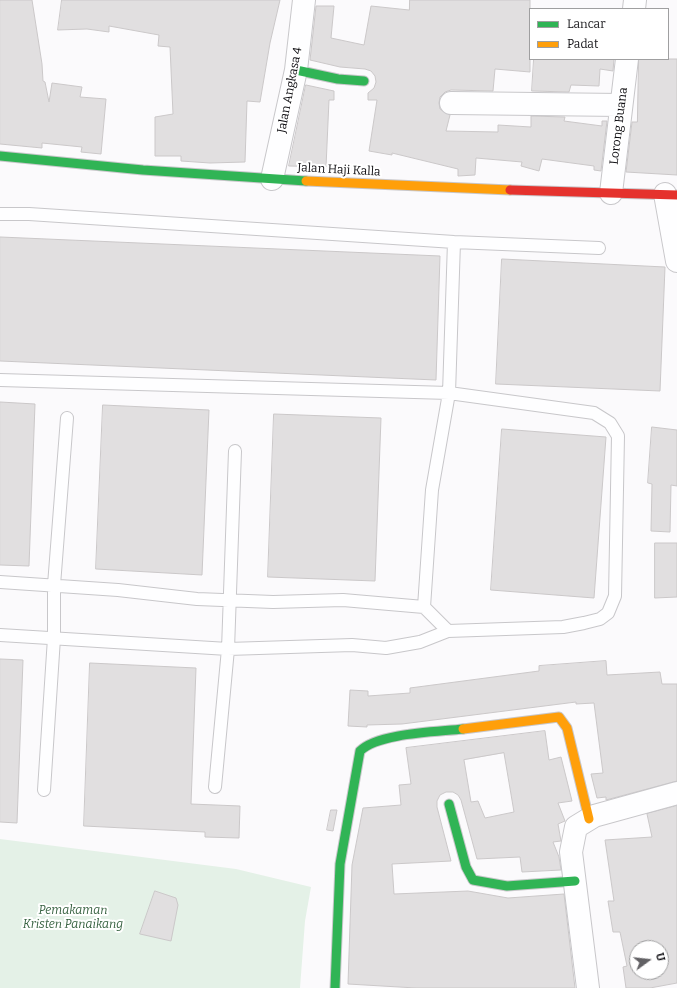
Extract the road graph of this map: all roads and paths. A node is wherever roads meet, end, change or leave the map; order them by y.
1 (304, 0) edge
2 (627, 60) edge
3 (296, 70) junction
4 (364, 81) dead end
5 (451, 103) dead end
6 (621, 105) junction
7 (0, 156) edge
8 (272, 179) junction
9 (611, 192) junction
10 (671, 195) edge
11 (0, 214) edge
12 (454, 242) junction
13 (599, 248) dead end
14 (677, 261) edge
15 (0, 380) edge
16 (449, 394) junction
17 (67, 418) dead end
18 (236, 451) dead end
19 (0, 582) edge
20 (54, 585) junction
21 (228, 600) junction
22 (424, 607) junction
23 (448, 631) junction
24 (0, 635) edge
25 (54, 638) junction
26 (228, 649) junction
27 (215, 786) dead end
28 (44, 790) dead end
29 (677, 793) edge
30 (449, 804) dead end
31 (589, 819) junction
32 (574, 881) junction
33 (335, 988) edge
34 (588, 988) edge

1 - 3 street, Jalan Angkasa 4
2 - 6 street, Lorong Buana
3 - 4 street
3 - 8 street, Jalan Angkasa 4
5 - 6 street
6 - 9 street, Lorong Buana
7 - 8 street, Jalan Haji Kalla
8 - 9 street, Jalan Haji Kalla
9 - 10 street, Jalan Haji Kalla
10 - 14 street
11 - 12 lane
12 - 13 lane
12 - 16 lane
15 - 16 lane
16 - 22 lane
16 - 23 lane
17 - 20 lane
18 - 21 lane
19 - 20 lane
20 - 21 lane
20 - 25 lane
21 - 22 lane
21 - 26 lane
22 - 23 lane
23 - 26 lane
24 - 25 lane
25 - 26 lane
25 - 28 lane
26 - 27 lane
29 - 31 street
30 - 32 street
31 - 32 street
31 - 33 street
32 - 34 street

